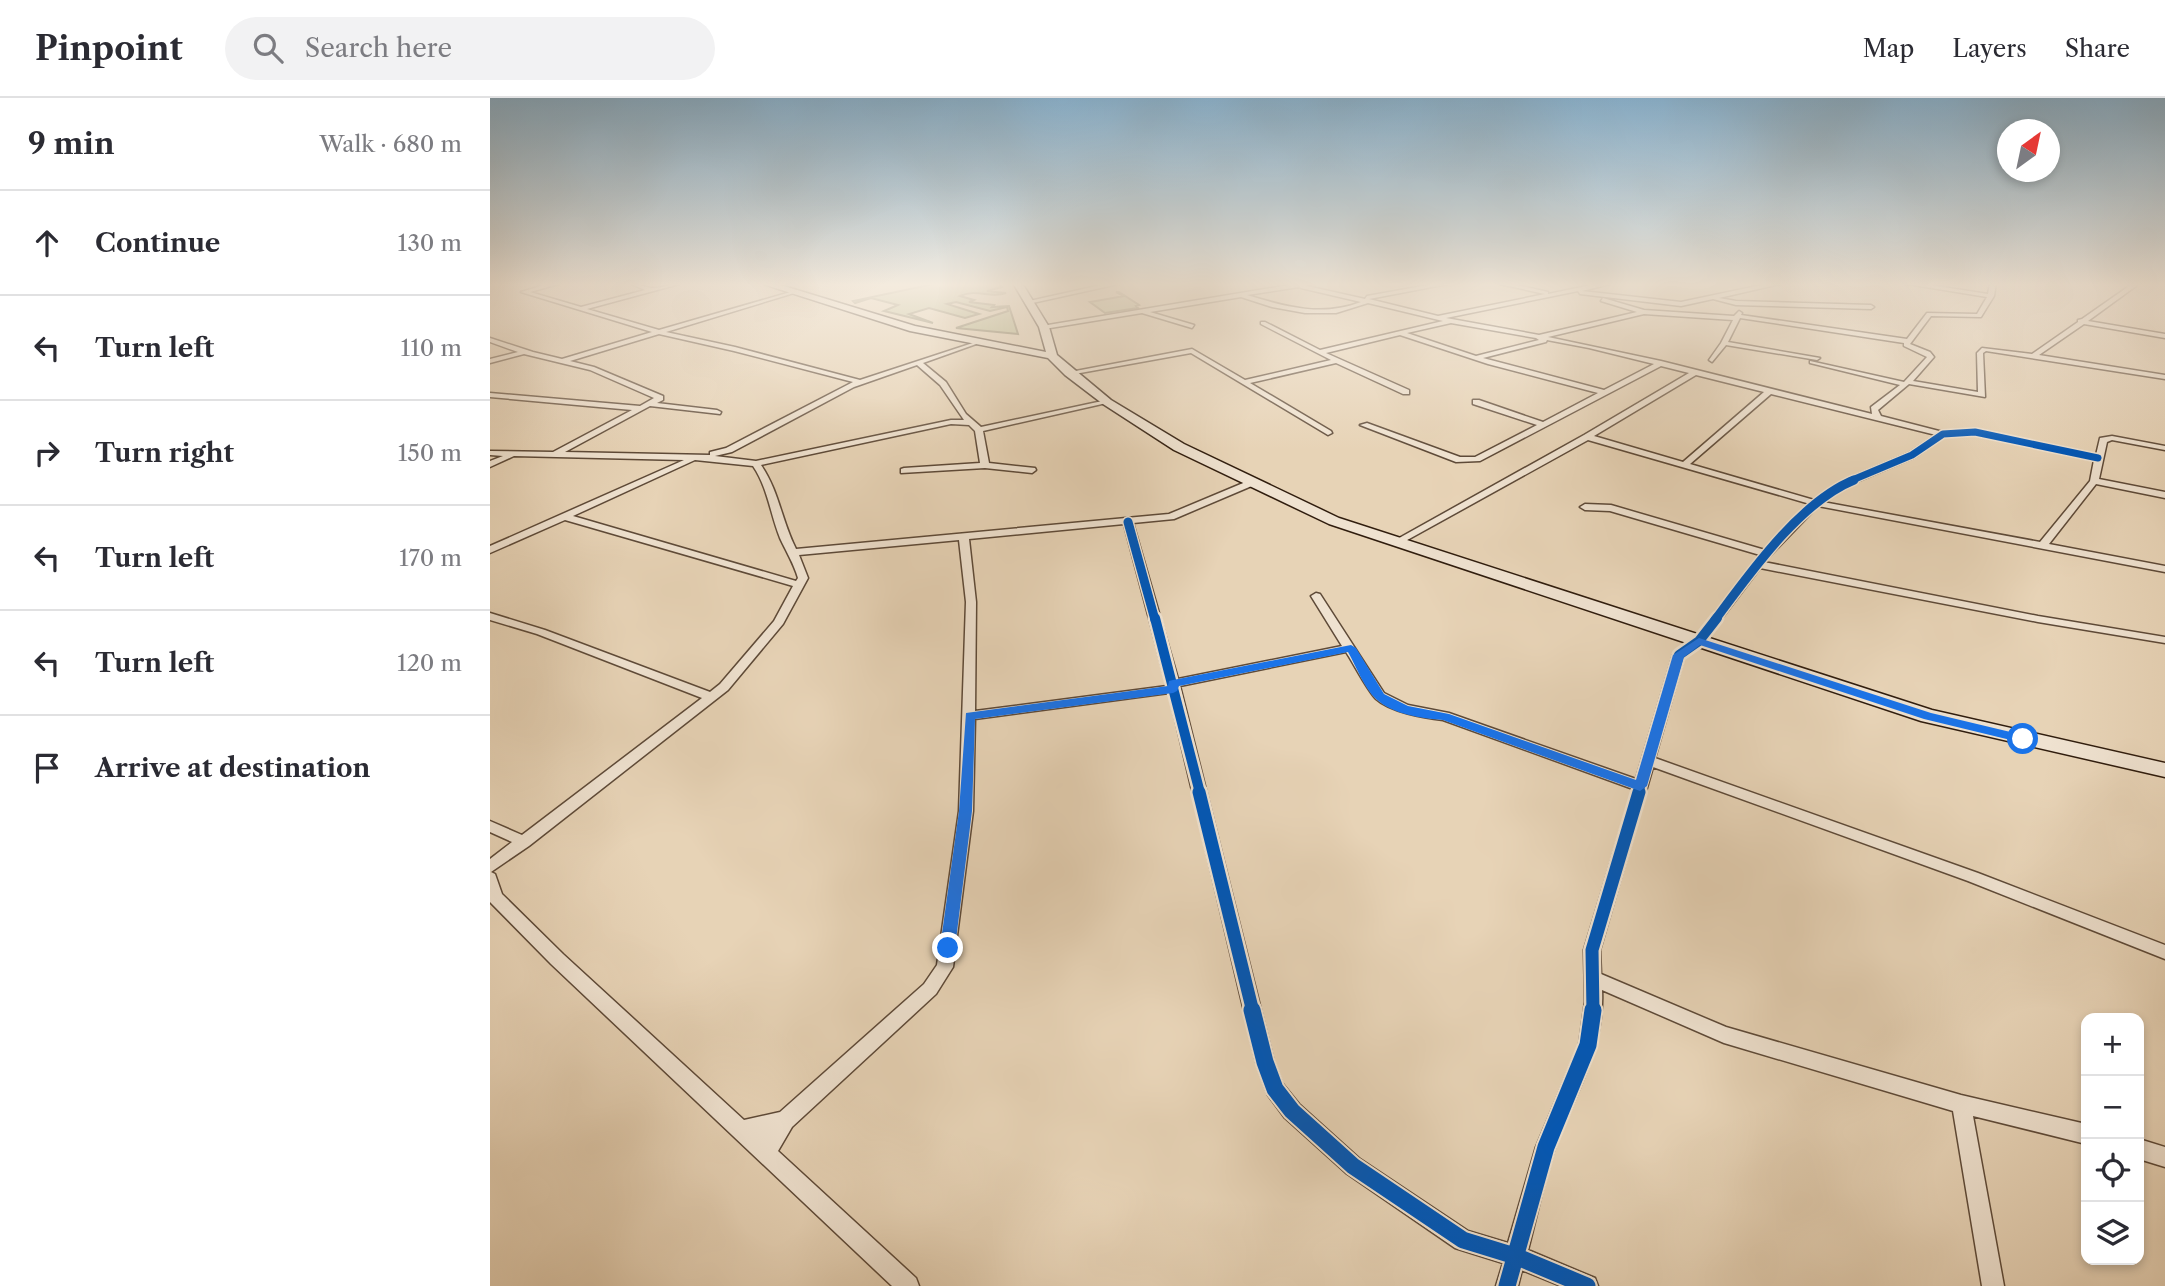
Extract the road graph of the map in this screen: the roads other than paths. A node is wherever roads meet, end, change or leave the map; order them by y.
1 (636, 338) edge
2 (687, 338) edge
3 (959, 338) edge
4 (1047, 338) edge
5 (1294, 338) edge
6 (1383, 338) edge
7 (1414, 338) edge
8 (1540, 338) edge
9 (1545, 338) edge
10 (1726, 338) edge
11 (1893, 338) edge
12 (1910, 338) edge
13 (2057, 338) edge
14 (490, 340) edge
15 (1908, 341) junction
16 (977, 342) junction
17 (1724, 343) junction
18 (524, 352) junction
19 (1321, 352) junction
20 (1052, 356) junction
21 (2034, 356) junction
22 (1477, 358) junction
23 (1712, 360) dead end
24 (490, 361) edge
25 (561, 361) junction
26 (1337, 361) junction
27 (919, 363) junction
28 (1661, 363) junction
29 (1696, 372) junction
30 (1069, 373) junction
31 (2164, 377) edge
32 (861, 382) junction
33 (1246, 382) junction
34 (1906, 383) junction
35 (1771, 390) junction
36 (1406, 392) dead end
37 (1604, 392) junction
38 (490, 395) edge
39 (1107, 402) junction
40 (1476, 402) dead end
41 (646, 406) junction
42 (717, 412) dead end
43 (963, 415) junction
44 (1877, 417) junction
45 (950, 422) junction
46 (970, 423) junction
47 (1364, 425) dead end
48 (1545, 425) junction
49 (979, 430) junction
50 (1328, 433) dead end
51 (1943, 434) junction
52 (1587, 437) junction
53 (2165, 448) edge
54 (490, 453) edge
55 (513, 455) junction
56 (730, 455) junction
57 (551, 456) junction
58 (697, 458) junction
59 (2098, 458) junction
60 (490, 464) edge
61 (756, 464) junction
62 (1684, 464) junction
63 (985, 465) junction
64 (1032, 470) dead end
65 (904, 471) dead end
66 (2094, 481) junction
67 (1251, 482) junction
68 (2165, 495) edge
69 (1816, 503) junction
70 (1585, 507) dead end
71 (565, 517) junction
72 (1128, 522) junction
73 (964, 537) junction
74 (1397, 542) junction
75 (2042, 546) junction
76 (490, 550) edge
77 (795, 552) junction
78 (1767, 554) junction
79 (1756, 564) junction
80 (2165, 569) edge
81 (800, 585) junction
82 (1315, 596) dead end
83 (490, 616) edge
84 (2165, 640) edge
85 (1699, 641) junction
86 (1351, 648) junction
87 (1173, 686) junction
88 (711, 698) junction
89 (970, 716) junction
90 (1647, 760) junction
91 (2165, 770) edge
92 (1640, 786) junction
93 (490, 826) edge
94 (524, 842) junction
95 (490, 867) edge
96 (492, 891) edge
97 (2165, 952) edge
98 (1592, 978) junction
99 (1961, 1104) junction
100 (785, 1120) junction
101 (740, 1130) junction
102 (2081, 1133) edge
103 (2144, 1151) edge
104 (765, 1154) junction
105 (2165, 1157) edge
106 (1515, 1256) junction
107 (908, 1286) edge
108 (1507, 1286) edge
109 (1587, 1286) edge
110 (1993, 1286) edge

1 - 25 street
2 - 32 street
3 - 16 main road
4 - 20 main road
5 - 19 street
6 - 19 street
7 - 22 street
8 - 22 street
9 - 28 street
10 - 17 street
11 - 15 street
12 - 15 street
13 - 21 street
14 - 18 street
15 - 34 street
16 - 20 main road
16 - 27 street
17 - 23 street
17 - 34 street
18 - 24 street
18 - 25 street
19 - 26 street
20 - 30 main road
21 - 31 street
21 - 34 street
22 - 37 street
25 - 41 street
26 - 33 street
26 - 36 street
27 - 32 street
27 - 43 street
28 - 29 street
28 - 37 street
29 - 35 street
29 - 52 street
30 - 33 street
30 - 39 main road
32 - 56 street
33 - 50 street
34 - 44 street
35 - 44 street
35 - 62 street
37 - 48 street
38 - 41 street
39 - 49 street
39 - 67 main road
40 - 48 street
41 - 42 street
41 - 57 street
43 - 45 street
43 - 46 street
44 - 51 street
45 - 46 street
45 - 61 street
46 - 49 street
47 - 48 street
49 - 63 street
51 - 59 street
51 - 69 street
52 - 62 street
52 - 74 street
53 - 59 street
54 - 55 street
55 - 57 street
55 - 60 street
56 - 58 street
56 - 61 street
57 - 58 street
58 - 71 street
59 - 66 street
61 - 77 street
62 - 69 street
63 - 64 street
63 - 65 street
66 - 68 street
66 - 75 street
67 - 72 street
67 - 74 main road
69 - 75 street
69 - 78 street
70 - 78 street
71 - 76 street
71 - 81 street
72 - 73 street
72 - 87 street
73 - 77 street
73 - 89 street
74 - 85 main road
75 - 80 street
77 - 81 street
78 - 79 street
79 - 84 street
79 - 85 street
81 - 88 street
82 - 86 street
83 - 88 street
85 - 90 street
85 - 91 main road
86 - 87 street
86 - 92 street
87 - 89 street
87 - 106 street
88 - 94 street
89 - 100 street
90 - 92 street
90 - 97 street
92 - 98 street
93 - 94 street
94 - 95 street
96 - 101 street
98 - 99 street
98 - 106 street
99 - 102 street
99 - 110 street
100 - 101 street
100 - 104 street
101 - 104 street
103 - 105 street
104 - 107 street
106 - 108 street
106 - 109 street

